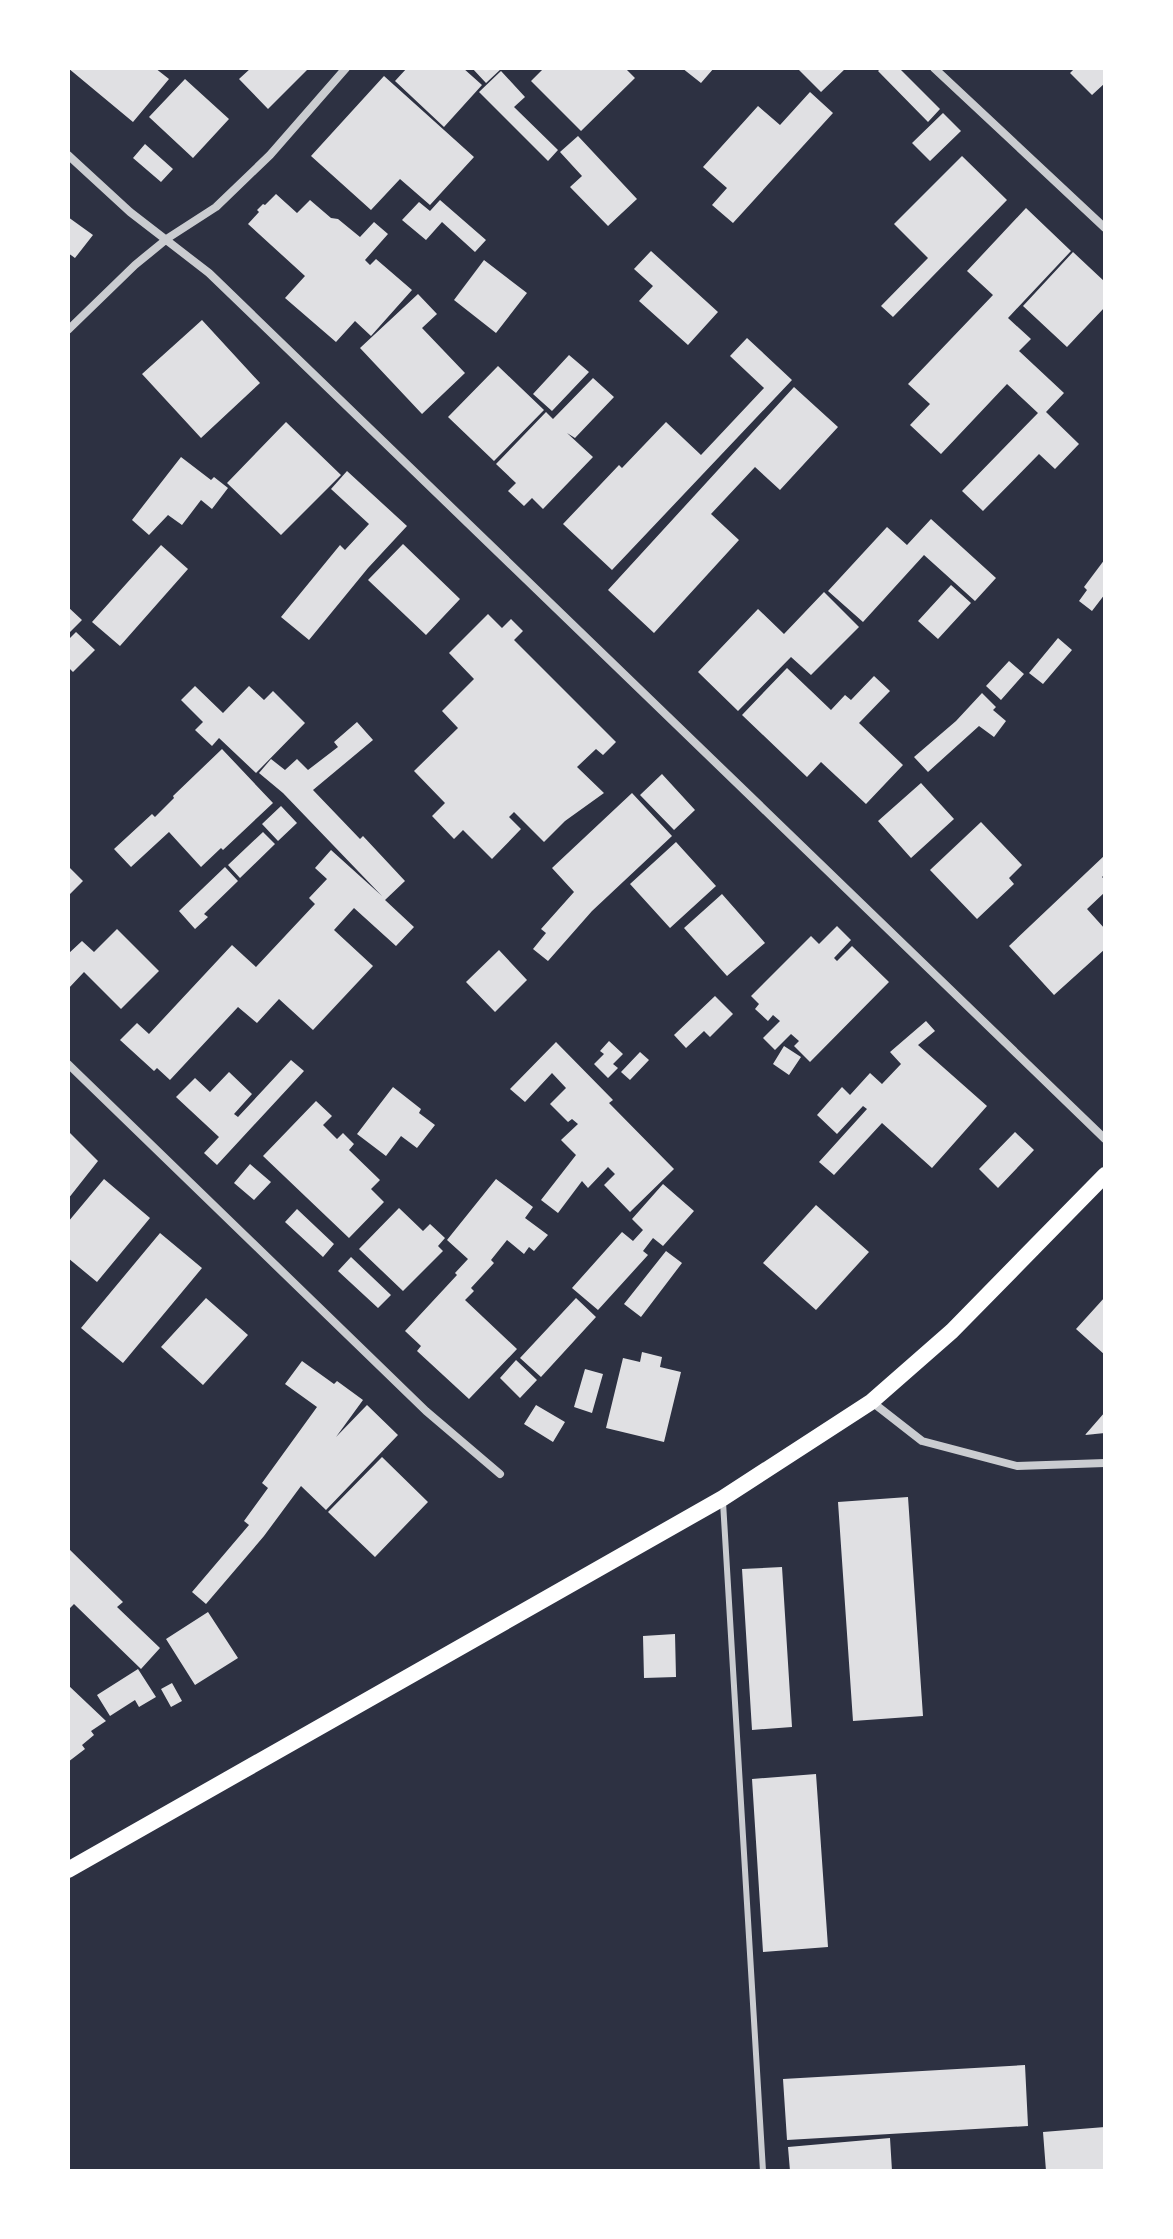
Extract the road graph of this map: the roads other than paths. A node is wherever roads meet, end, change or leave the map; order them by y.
1 (346, 68) edge
2 (934, 68) edge
3 (68, 155) edge
4 (1105, 228) edge
5 (168, 238) junction
6 (68, 330) edge
7 (68, 1064) edge
8 (1105, 1139) edge
9 (1105, 1175) edge
10 (871, 1402) junction
11 (1105, 1463) edge
12 (500, 1474) dead end
13 (723, 1498) junction
14 (68, 1870) edge
15 (763, 2171) edge

1 - 5 street
2 - 4 street
3 - 5 street
5 - 6 street
5 - 8 street
7 - 12 street
9 - 10 main road
10 - 11 street
10 - 13 main road
13 - 14 main road
13 - 15 lane

